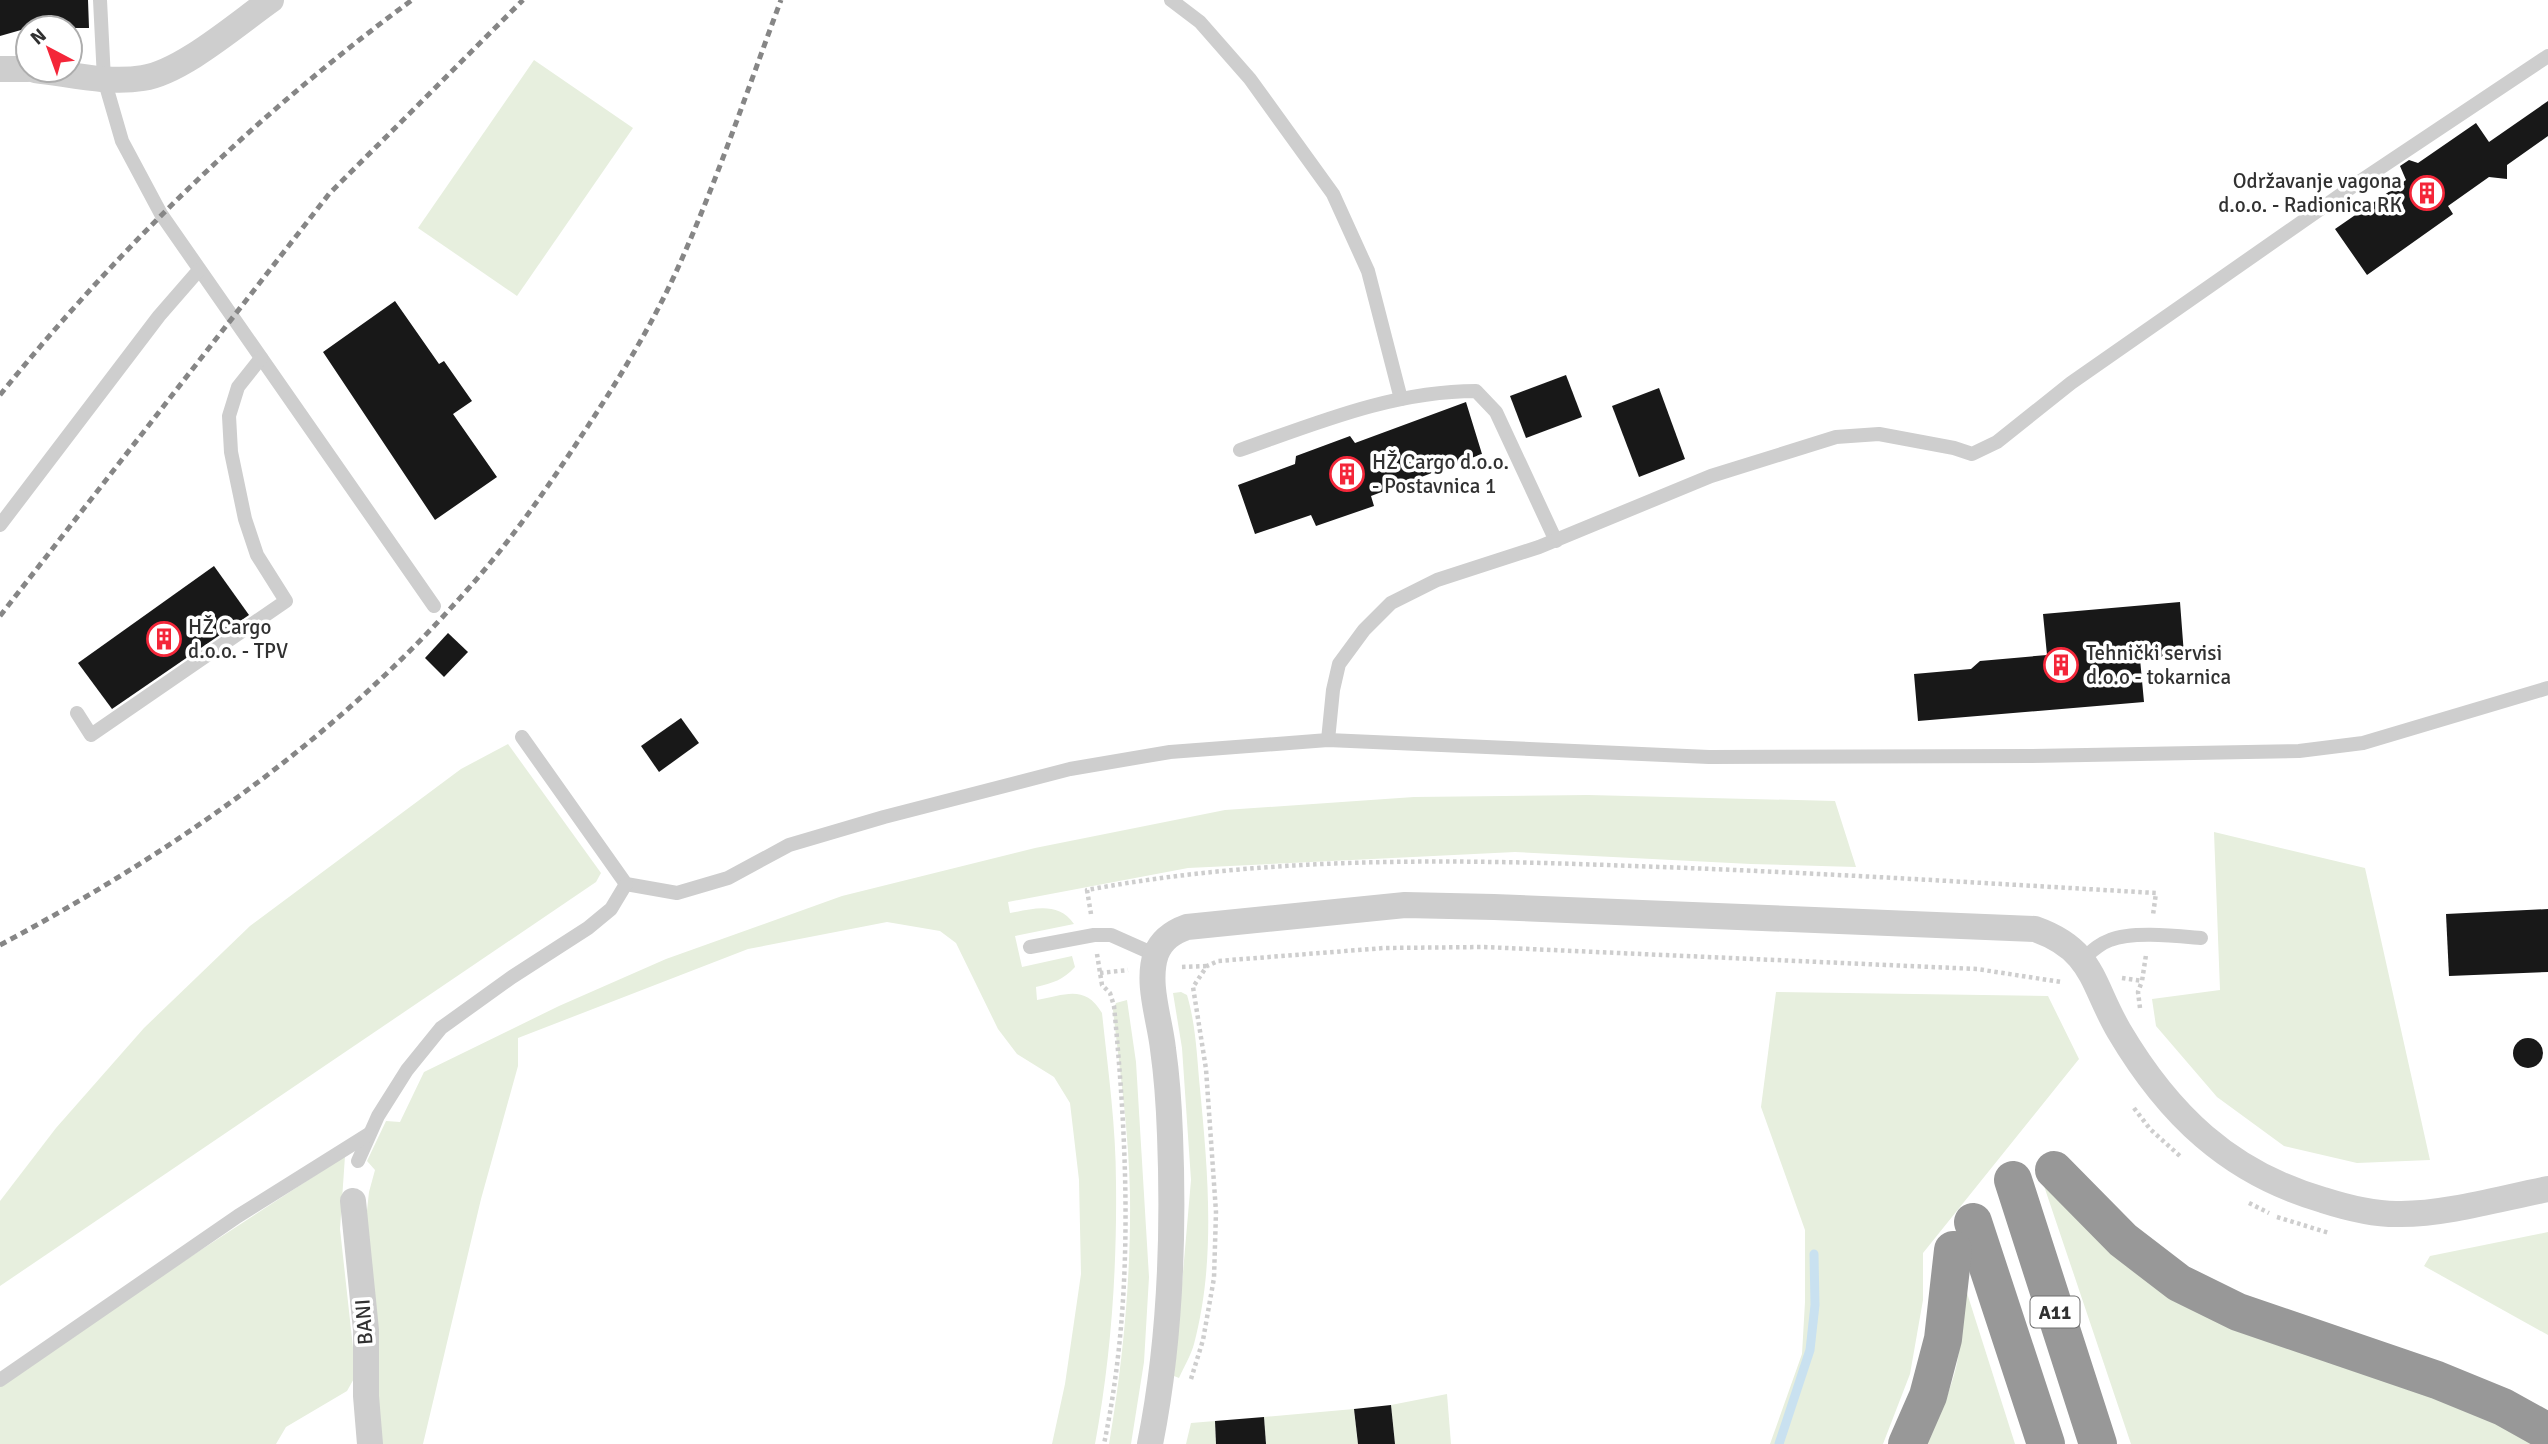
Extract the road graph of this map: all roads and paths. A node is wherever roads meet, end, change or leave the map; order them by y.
1 (100, 0) edge
2 (271, 0) edge
3 (1171, 0) edge
4 (2548, 56) edge
5 (84, 76) edge
6 (104, 79) junction
7 (199, 270) junction
8 (261, 358) junction
9 (1401, 399) junction
10 (1240, 450) dead end
11 (0, 524) edge
12 (1556, 541) junction
13 (434, 606) dead end
14 (2548, 688) edge
15 (77, 713) dead end
16 (522, 737) dead end
17 (1328, 740) junction
18 (626, 884) junction
19 (1090, 910) dead end
20 (2154, 914) dead end
21 (2201, 938) dead end
22 (1030, 947) dead end
23 (1156, 955) junction
24 (2146, 956) dead end
25 (1098, 958) dead end
26 (2083, 959) junction
27 (1207, 966) junction
28 (1180, 967) dead end
29 (1127, 971) dead end
30 (1100, 973) junction
31 (2123, 978) dead end
32 (2143, 981) junction
33 (2067, 992) dead end
34 (2140, 1010) dead end
35 (2128, 1098) dead end
36 (369, 1134) junction
37 (2182, 1158) dead end
38 (358, 1161) dead end
39 (2054, 1170) dead end
40 (2012, 1180) dead end
41 (2548, 1189) edge
42 (2245, 1200) dead end
43 (353, 1201) dead end
44 (2331, 1234) dead end
45 (0, 1380) edge
46 (1189, 1386) dead end
47 (2548, 1433) edge
48 (370, 1444) edge
49 (1104, 1444) edge
50 (1150, 1444) edge
51 (1907, 1444) edge
52 (2046, 1444) edge
53 (2098, 1444) edge

1 - 6 lane
2 - 6 street
3 - 9 lane
4 - 12 lane
5 - 6 street
6 - 7 lane
7 - 8 lane
7 - 11 lane
8 - 13 lane
8 - 15 lane
9 - 10 lane
9 - 12 lane
12 - 17 lane
14 - 17 lane
16 - 18 lane
17 - 18 lane
18 - 36 lane
19 - 20 path
21 - 26 lane
22 - 23 lane
23 - 26 street
23 - 50 street
24 - 32 path
25 - 30 path
26 - 41 street
27 - 28 path
27 - 33 path
27 - 46 path
29 - 30 path
30 - 49 path
31 - 32 path
32 - 34 path
35 - 37 path
36 - 38 lane
36 - 45 lane
39 - 47 highway
40 - 53 highway, A11
42 - 44 path
43 - 48 street, BANI
51 - 52 highway, A11

